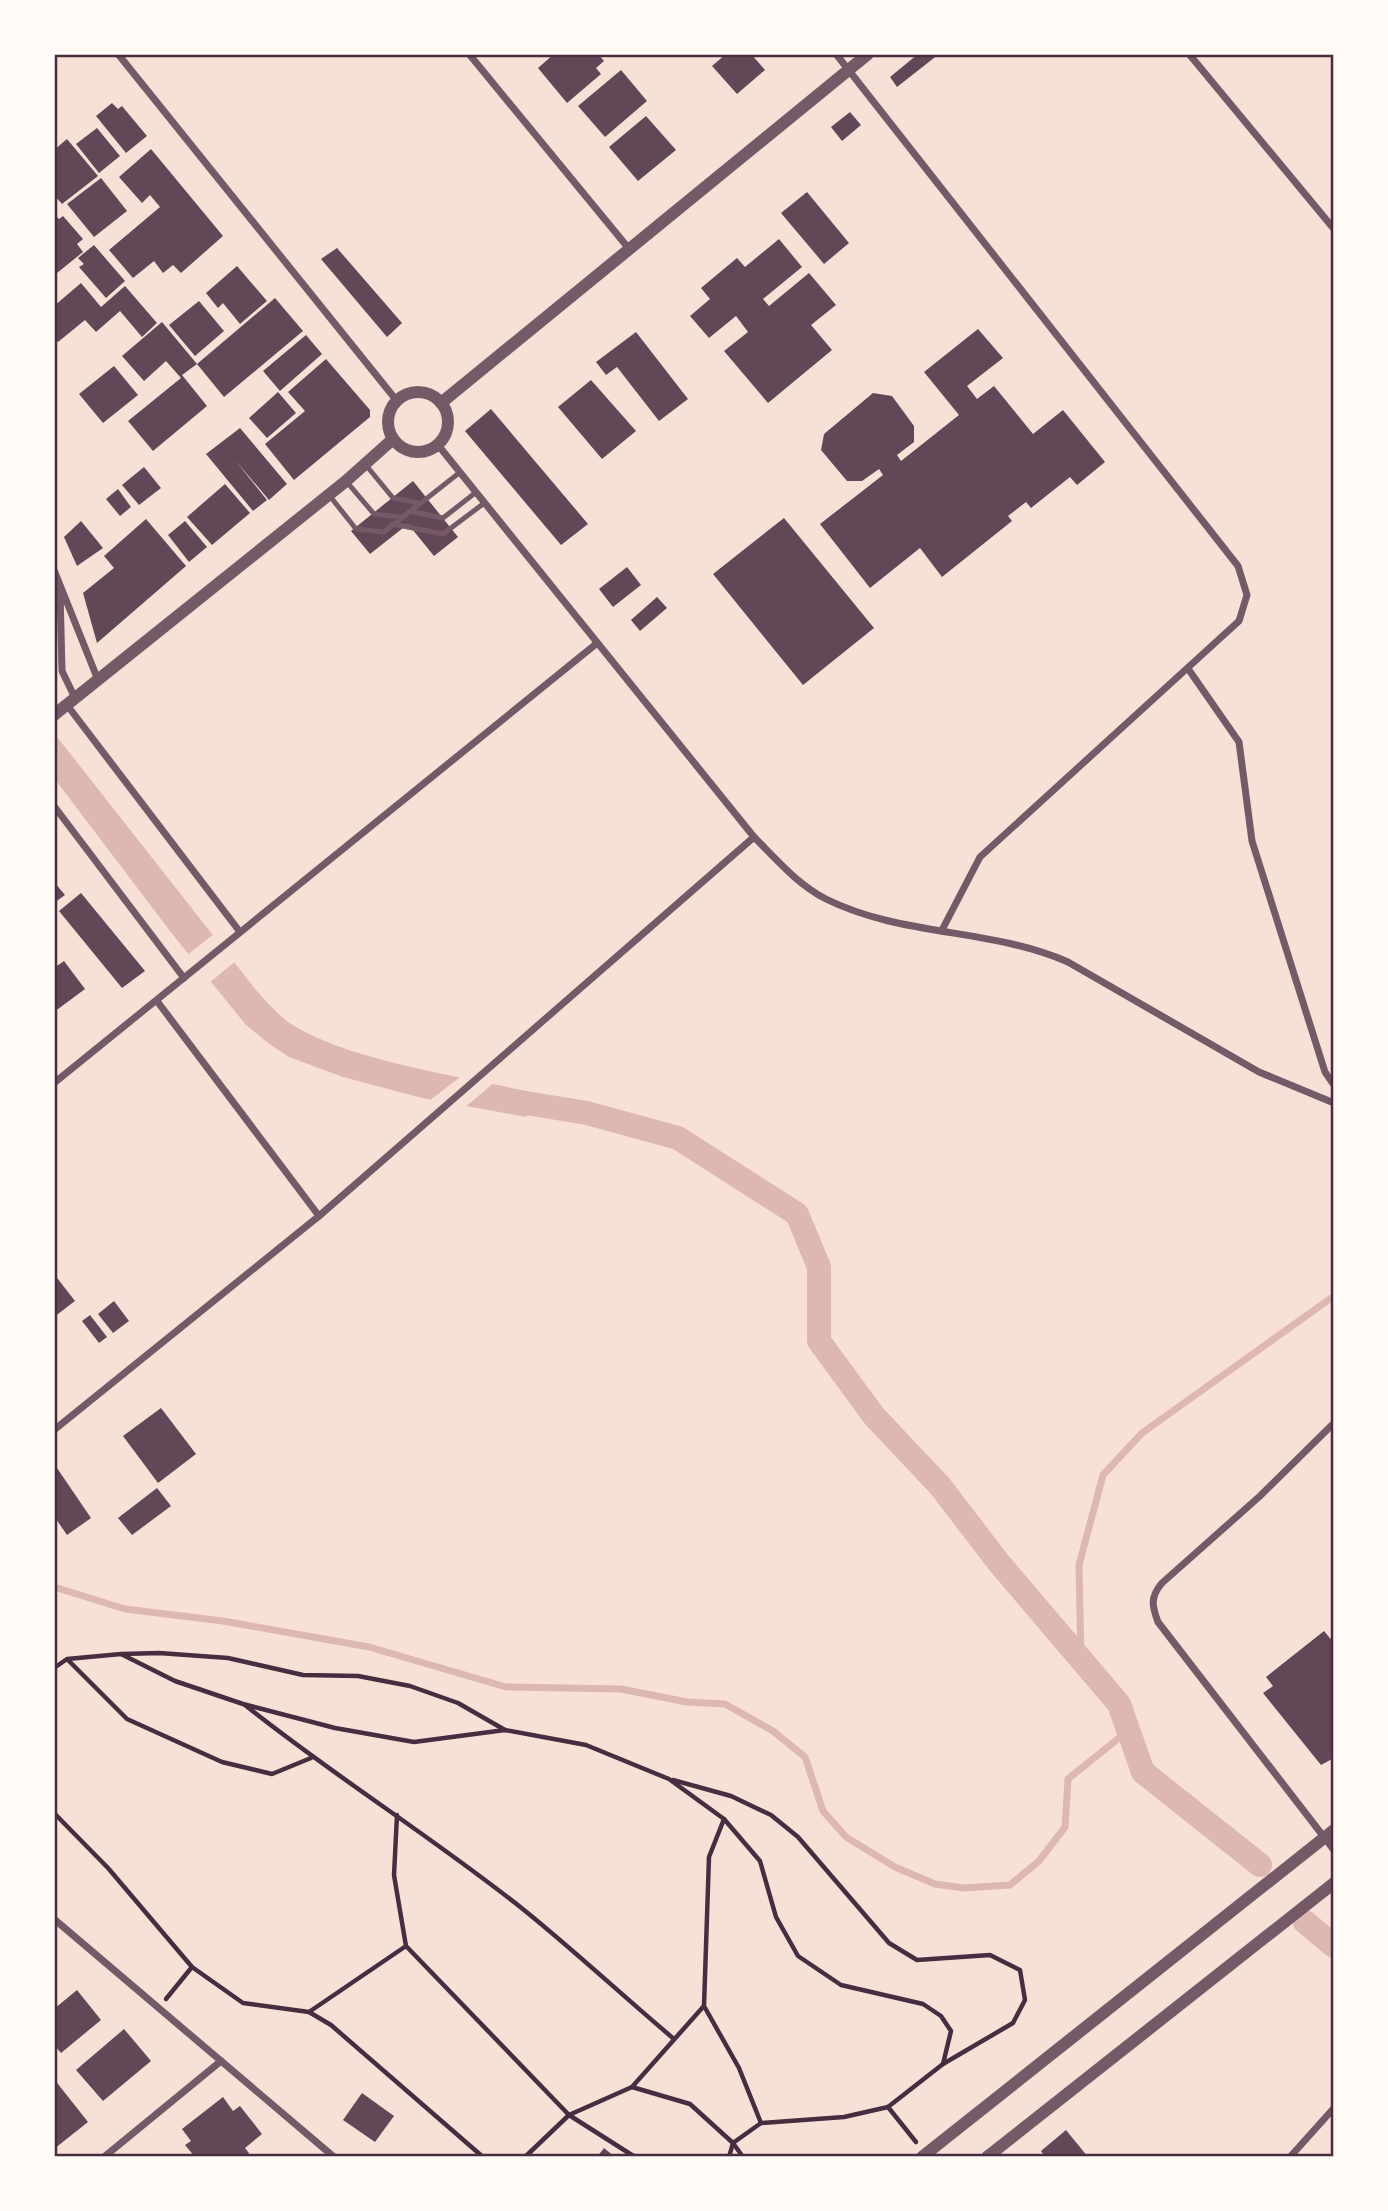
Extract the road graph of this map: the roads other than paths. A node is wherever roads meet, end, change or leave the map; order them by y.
1 (118, 54) edge
2 (469, 54) edge
3 (836, 54) edge
4 (868, 54) edge
5 (1189, 54) edge
6 (848, 69) junction
7 (1334, 229) edge
8 (630, 250) junction
9 (397, 401) junction
10 (442, 403) junction
11 (393, 439) junction
12 (438, 445) junction
13 (365, 464) junction
14 (459, 473) junction
15 (346, 481) junction
16 (475, 493) junction
17 (329, 495) junction
18 (419, 503) junction
19 (483, 504) junction
20 (410, 511) junction
21 (402, 518) junction
22 (393, 524) junction
23 (54, 570) edge
24 (60, 586) junction
25 (596, 644) junction
26 (1189, 670) junction
27 (98, 680) junction
28 (71, 702) junction
29 (54, 715) edge
30 (54, 806) edge
31 (754, 837) junction
32 (942, 930) junction
33 (240, 932) junction
34 (184, 978) junction
35 (157, 1001) junction
36 (54, 1083) edge
37 (1334, 1085) edge
38 (1334, 1103) edge
39 (319, 1216) junction
40 (1334, 1423) edge
41 (54, 1430) edge
42 (1329, 1834) edge
43 (1334, 1850) edge
44 (1334, 1883) edge
45 (54, 1919) edge
46 (221, 2061) junction
47 (1334, 2108) edge
48 (924, 2155) edge
49 (104, 2157) edge
50 (334, 2157) edge
51 (987, 2157) edge
52 (1290, 2157) edge

1 - 9 street
2 - 8 street
3 - 6 street
4 - 6 street
5 - 7 street
6 - 8 street
6 - 26 street
8 - 10 street
9 - 10 street
9 - 11 street
10 - 12 street
11 - 12 street
11 - 13 street
12 - 14 street
13 - 15 street
13 - 18 lane
14 - 16 street
14 - 18 lane
15 - 17 street
15 - 21 lane
16 - 19 street
16 - 20 lane
17 - 22 lane
17 - 27 street
18 - 20 lane
19 - 22 lane
19 - 25 street
20 - 21 lane
21 - 22 lane
23 - 24 street
24 - 27 street
24 - 28 street
25 - 31 street
25 - 33 street
26 - 32 street
26 - 37 street
27 - 28 street
28 - 29 street
28 - 33 street
30 - 34 street
31 - 32 street
31 - 39 street
32 - 38 street
33 - 34 street
34 - 35 street
35 - 36 street
35 - 39 street
39 - 41 street
40 - 42 street
42 - 43 street
42 - 48 street
44 - 51 street
45 - 46 street
46 - 49 street
46 - 50 street
47 - 52 street

